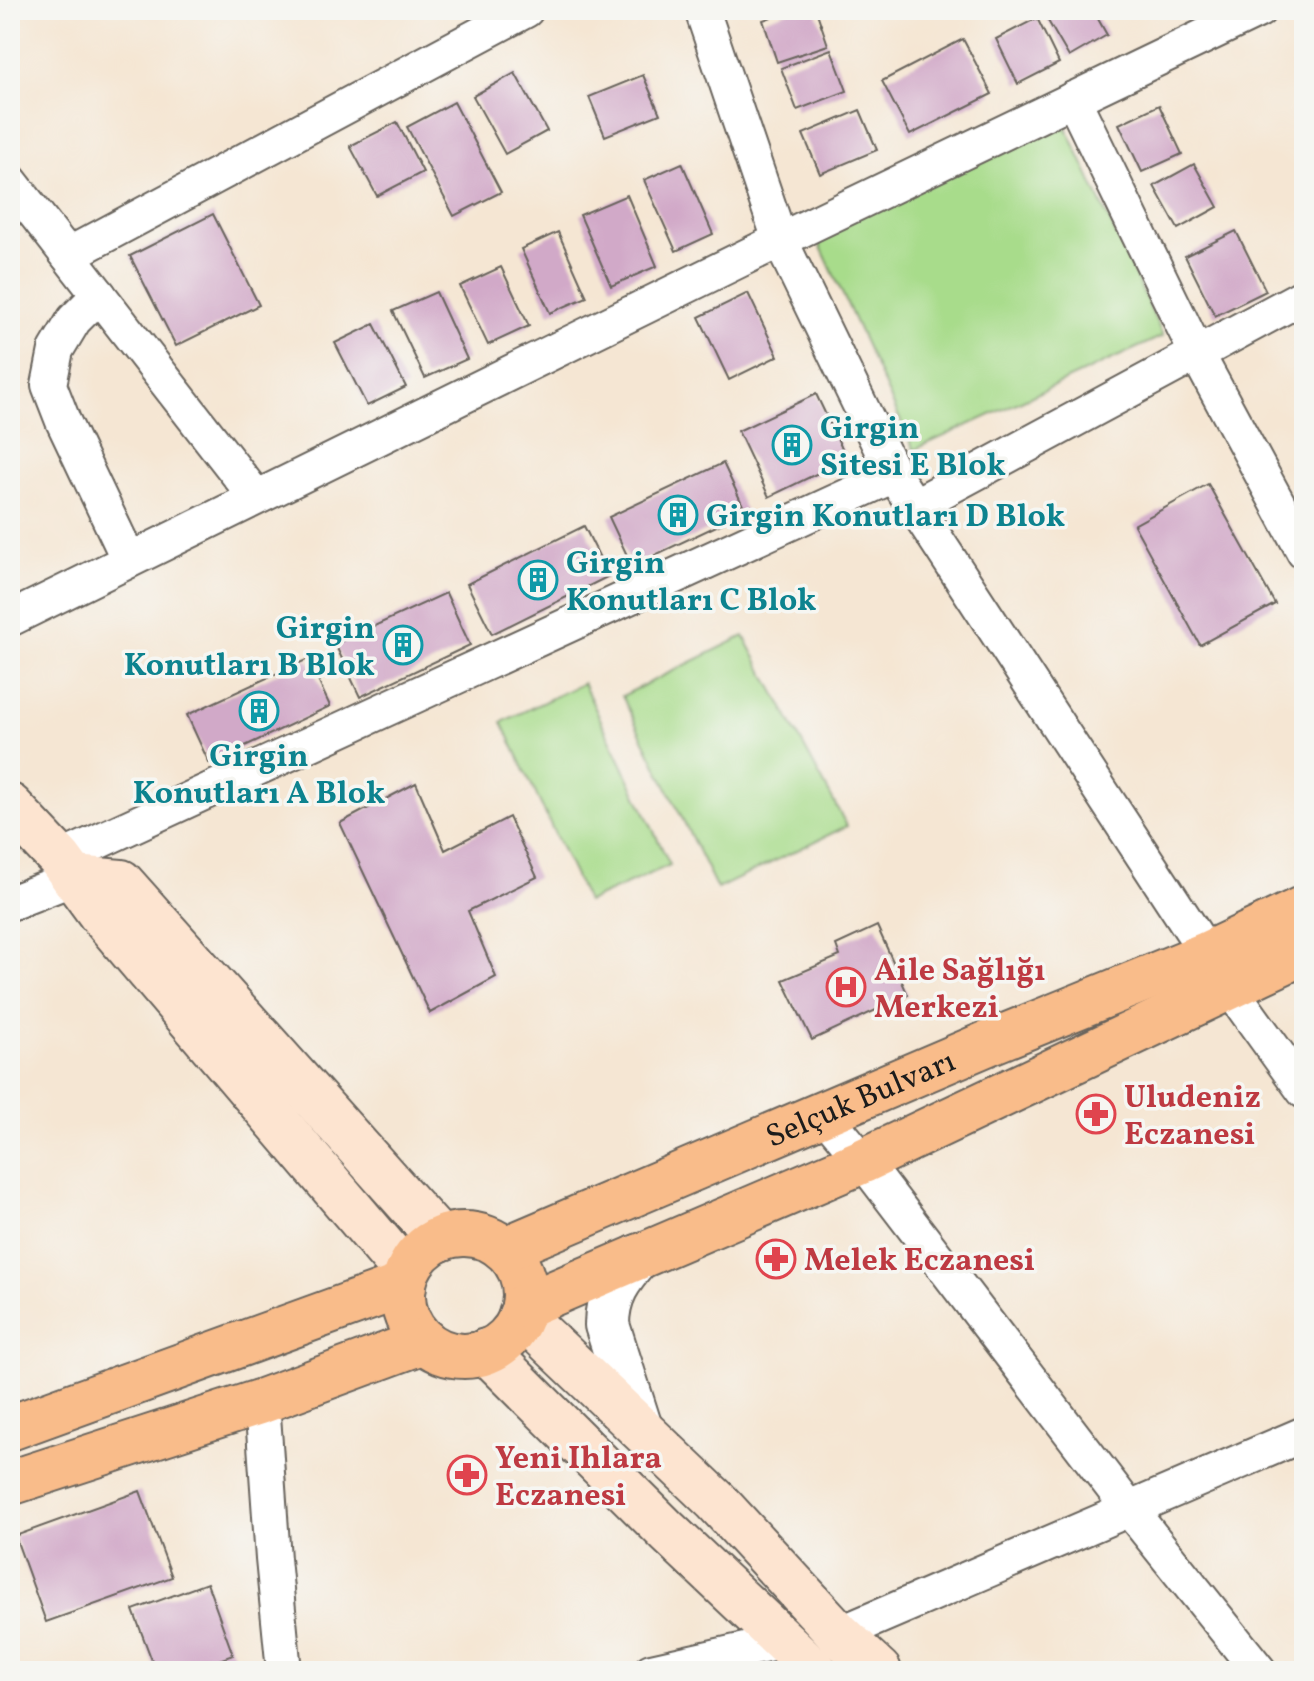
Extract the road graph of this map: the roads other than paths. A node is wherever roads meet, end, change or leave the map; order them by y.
1 (526, 10) edge
2 (702, 10) edge
3 (1259, 10) edge
4 (1073, 99) junction
5 (10, 181) edge
6 (780, 240) junction
7 (68, 255) junction
8 (99, 295) junction
9 (1304, 296) edge
10 (1197, 354) junction
11 (894, 475) junction
12 (256, 497) junction
13 (914, 506) junction
14 (1304, 552) edge
15 (129, 560) junction
16 (10, 619) edge
17 (10, 806) edge
18 (67, 869) junction
19 (10, 903) edge
20 (1304, 908) edge
21 (1304, 952) edge
22 (1218, 971) junction
23 (1304, 1091) edge
24 (825, 1115) junction
25 (863, 1161) junction
26 (440, 1239) junction
27 (505, 1249) junction
28 (638, 1257) junction
29 (405, 1279) junction
30 (523, 1311) junction
31 (424, 1341) junction
32 (486, 1351) junction
33 (262, 1401) junction
34 (10, 1428) edge
35 (640, 1428) junction
36 (1304, 1434) edge
37 (10, 1483) edge
38 (1130, 1510) junction
39 (839, 1634) junction
40 (800, 1656) edge
41 (284, 1671) edge
42 (651, 1671) edge
43 (879, 1671) edge
44 (1259, 1671) edge

1 - 7 street
2 - 6 street
3 - 4 street
4 - 6 street
4 - 10 street
5 - 7 street
6 - 11 street
6 - 12 street
7 - 8 street
8 - 12 street
8 - 15 street
9 - 10 street
10 - 13 street
10 - 14 street
11 - 13 street
11 - 18 street
12 - 15 street
13 - 22 street
15 - 16 street
17 - 18 main road
18 - 19 street
18 - 26 main road
18 - 29 main road
20 - 22 main road, Selçuk Bulvarı
21 - 22 main road, Selçuk Bulvarı
22 - 23 street
22 - 24 main road, Selçuk Bulvarı
22 - 25 main road, Selçuk Bulvarı
24 - 25 street
24 - 27 main road, Selçuk Bulvarı
25 - 28 main road, Selçuk Bulvarı
25 - 38 street
26 - 27 main road
26 - 29 main road
27 - 30 main road
28 - 30 main road, Selçuk Bulvarı
28 - 35 street
29 - 31 main road
29 - 34 main road
30 - 32 main road
30 - 35 main road
31 - 32 main road
31 - 33 main road
32 - 40 main road
33 - 37 main road
33 - 41 street
35 - 39 main road
36 - 38 street
38 - 39 street
38 - 44 street
39 - 43 main road
40 - 42 street

